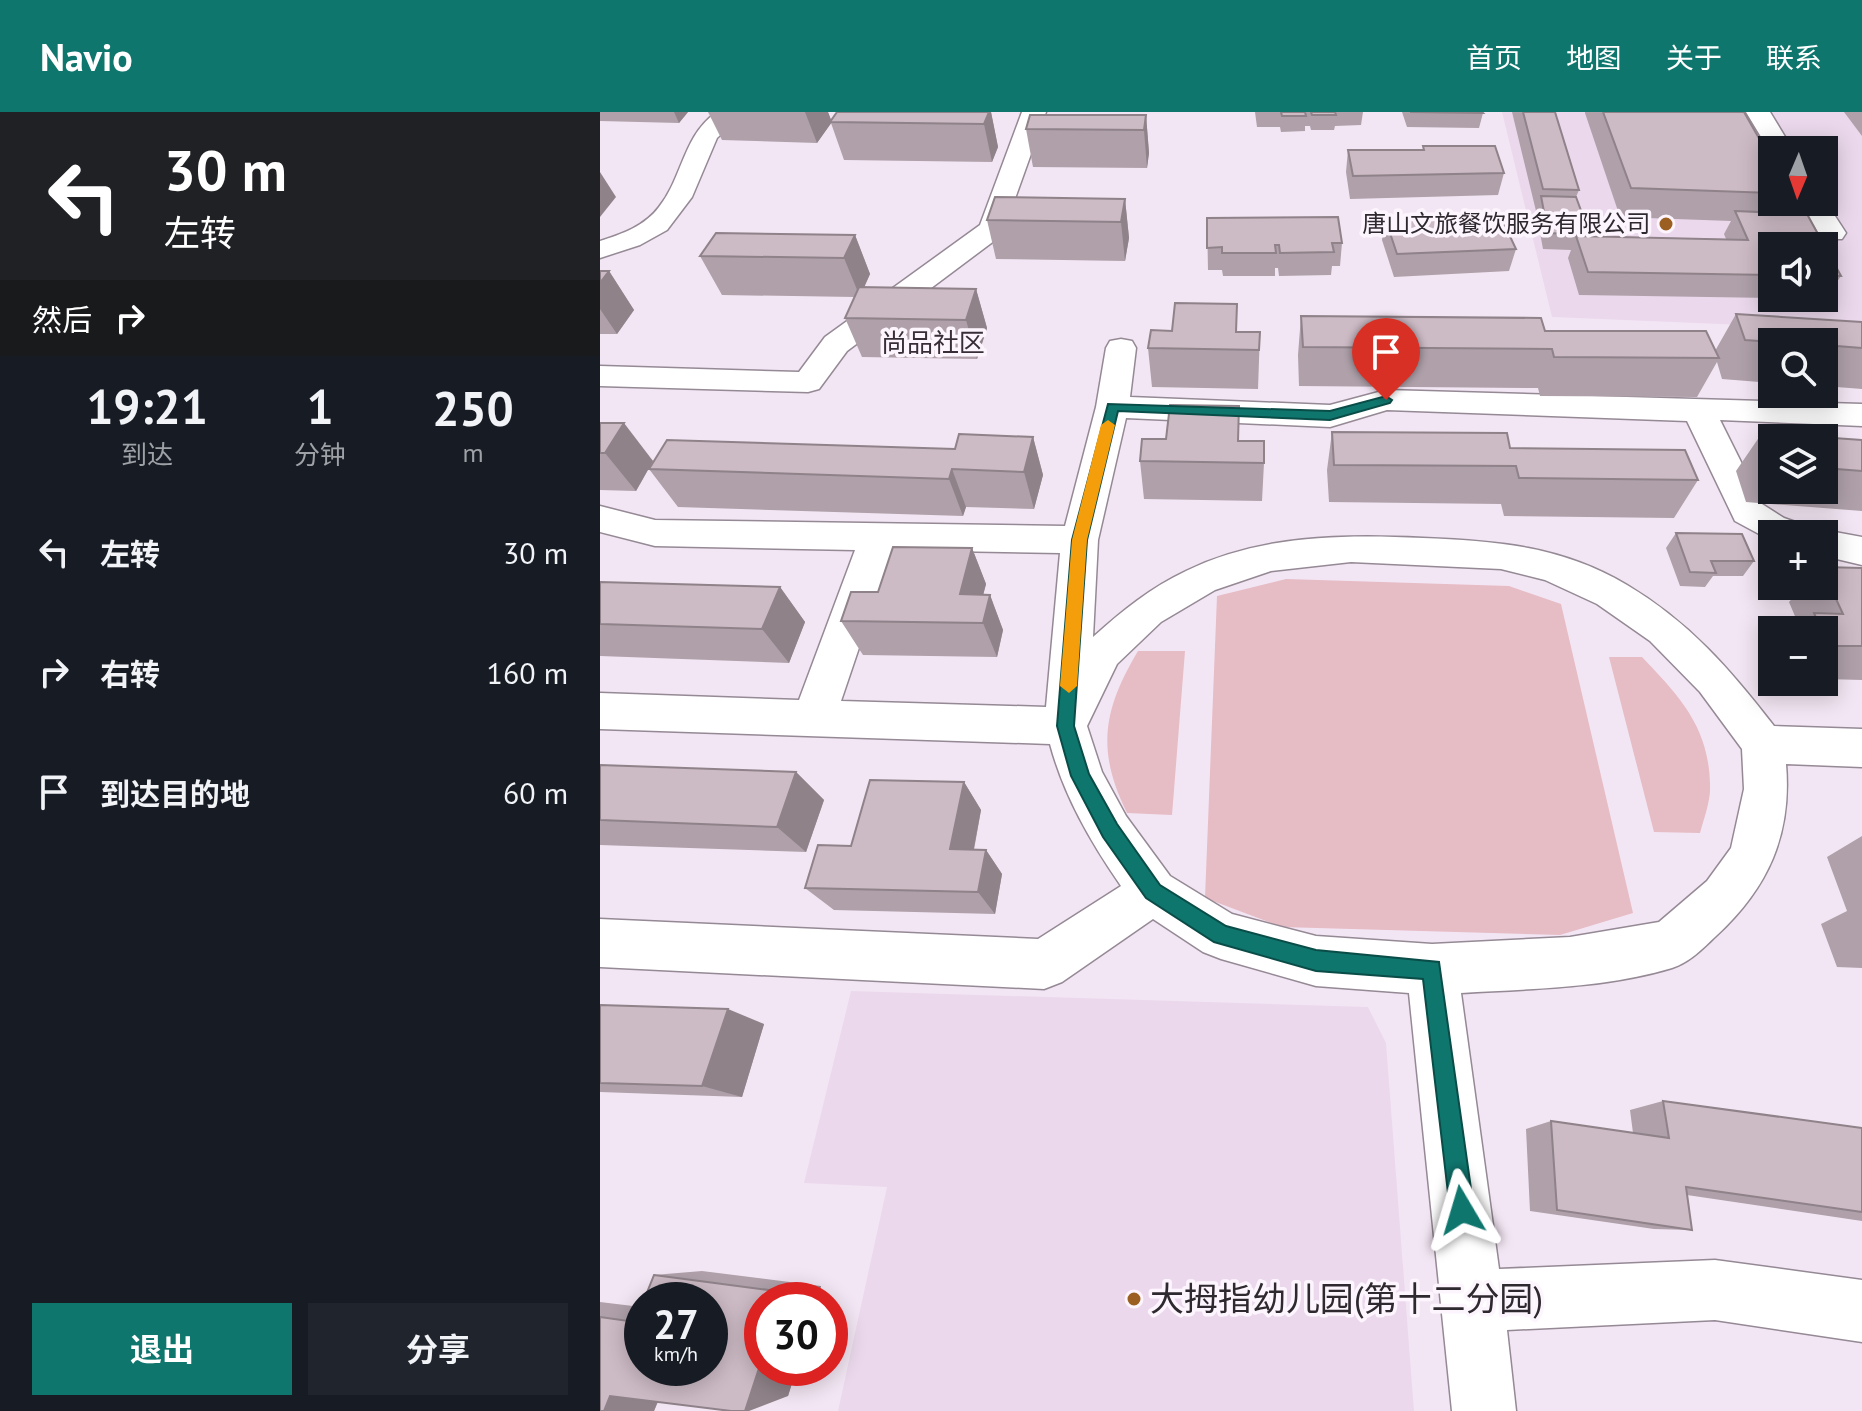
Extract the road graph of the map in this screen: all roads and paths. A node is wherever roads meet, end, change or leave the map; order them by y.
1 (733, 112) edge
2 (1034, 112) edge
3 (1758, 112) edge
4 (1773, 136) edge
5 (600, 225) edge
6 (656, 226) junction
7 (600, 250) edge
8 (1121, 348) dead end
9 (600, 376) edge
10 (1112, 407) junction
11 (1699, 411) junction
12 (1862, 415) edge
13 (600, 519) edge
14 (1760, 520) edge
15 (878, 537) junction
16 (1080, 540) junction
17 (1838, 546) edge
18 (1862, 551) edge
19 (600, 711) edge
20 (814, 717) junction
21 (1066, 726) junction
22 (1763, 744) junction
23 (1862, 748) edge
24 (1153, 892) junction
25 (600, 943) edge
26 (1432, 969) junction
27 (1473, 1301) junction
28 (1862, 1311) edge
29 (1484, 1411) edge

1 - 6 street
2 - 9 street
3 - 4 street
5 - 6 street
6 - 7 street
8 - 10 street
10 - 11 street
10 - 16 street
11 - 12 street
11 - 14 street
13 - 15 street
15 - 16 street
15 - 20 street
16 - 21 street
17 - 18 street
19 - 20 street
20 - 21 street
21 - 22 street
21 - 24 street
22 - 23 street
22 - 26 street
24 - 25 street
24 - 26 street
26 - 27 street
27 - 28 street
27 - 29 street

